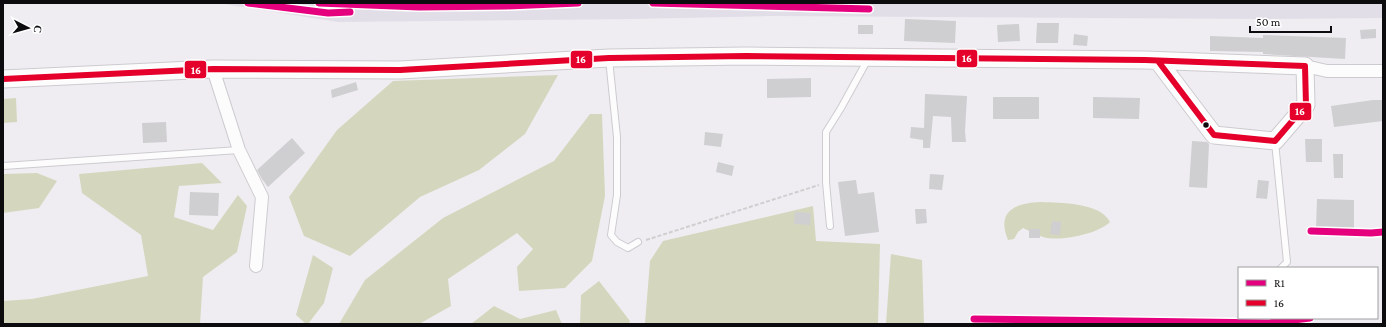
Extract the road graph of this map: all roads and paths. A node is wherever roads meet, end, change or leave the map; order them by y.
1 (869, 57) junction
2 (609, 58) junction
3 (1158, 61) junction
4 (1305, 66) junction
5 (213, 69) junction
6 (1383, 71) edge
7 (3, 79) edge
8 (1275, 141) junction
9 (239, 150) junction
10 (3, 166) edge
11 (826, 182) junction
12 (830, 226) dead end
13 (638, 242) joint
14 (256, 266) dead end
15 (1282, 267) edge

1 - 2 street
1 - 3 street
1 - 11 lane
2 - 5 street
2 - 13 lane
3 - 4 street
3 - 8 street
4 - 6 street
4 - 8 street
5 - 7 street
5 - 9 street
8 - 15 lane
9 - 10 lane
9 - 14 street
11 - 12 lane
11 - 13 path

